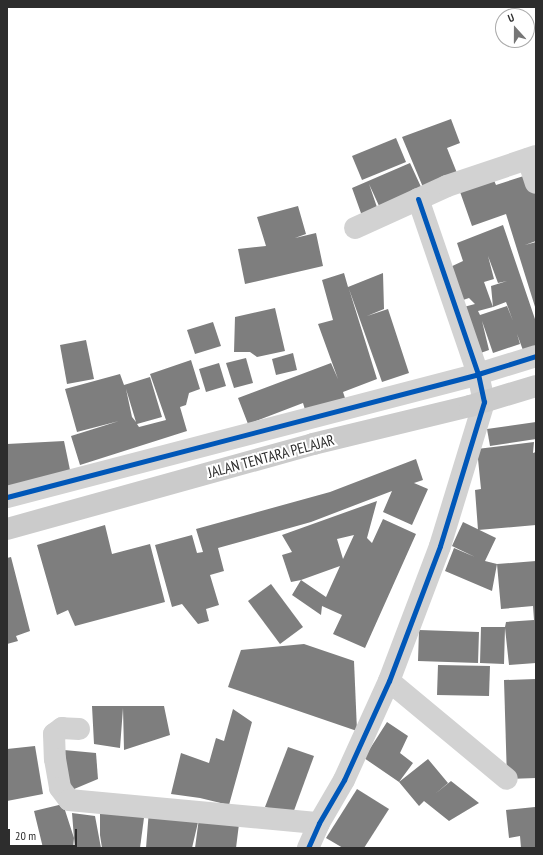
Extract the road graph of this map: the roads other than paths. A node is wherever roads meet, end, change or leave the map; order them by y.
1 (532, 157) edge
2 (536, 183) edge
3 (418, 199) junction
4 (355, 228) dead end
5 (536, 356) edge
6 (478, 374) junction
7 (536, 386) edge
8 (484, 402) junction
9 (7, 497) edge
10 (7, 529) edge
11 (389, 681) junction
12 (79, 729) dead end
13 (507, 779) dead end
14 (319, 823) junction
15 (308, 848) edge

1 - 2 street
1 - 3 street
3 - 4 street
3 - 6 street
5 - 6 street
6 - 8 street
6 - 9 street
7 - 8 main road, JALAN TENTARA PELAJAR
8 - 10 main road, JALAN TENTARA PELAJAR
8 - 11 street
11 - 13 street
11 - 14 street
12 - 14 street
14 - 15 street

